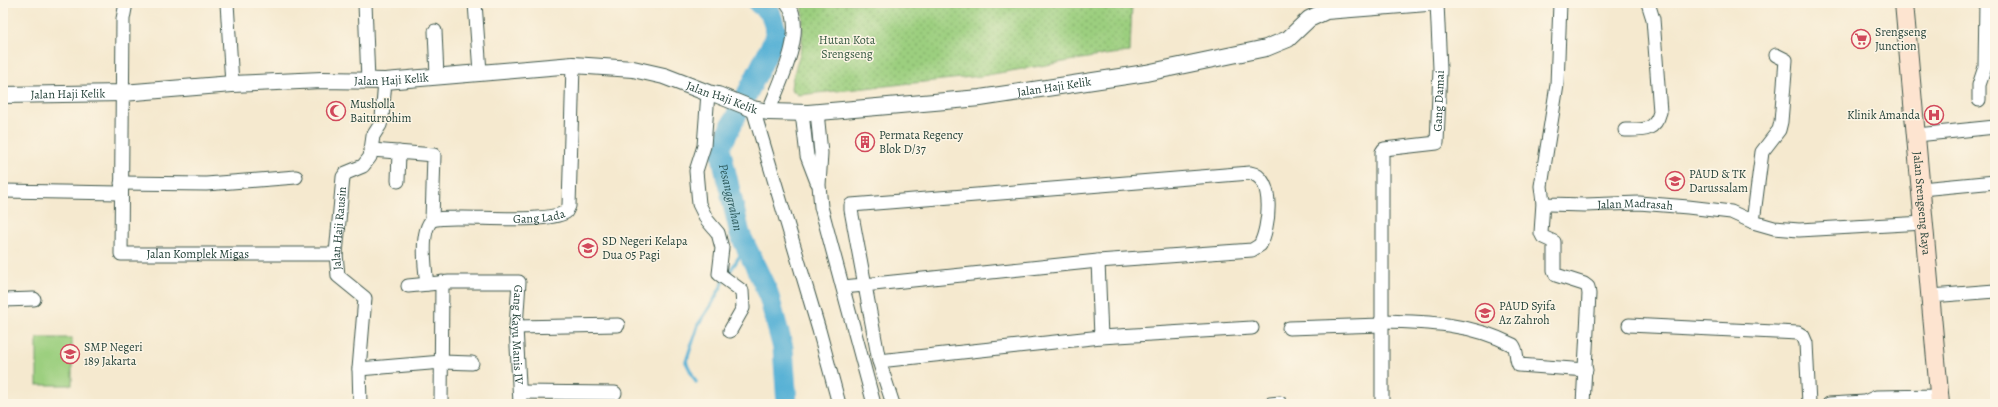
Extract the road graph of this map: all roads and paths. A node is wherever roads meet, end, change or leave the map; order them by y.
1 (126, 3) edge
2 (227, 3) edge
3 (366, 3) edge
4 (475, 3) edge
5 (787, 3) edge
6 (1427, 3) edge
7 (1437, 3) edge
8 (1560, 3) edge
9 (1648, 3) edge
10 (1904, 3) edge
11 (1986, 3) edge
12 (1366, 5) edge
13 (435, 31) dead end
14 (1776, 55) dead end
15 (573, 65) junction
16 (480, 72) junction
17 (437, 76) junction
18 (368, 81) junction
19 (385, 81) junction
20 (232, 84) junction
21 (123, 94) junction
22 (713, 94) junction
23 (3, 95) edge
24 (1979, 100) dead end
25 (757, 110) junction
26 (809, 112) junction
27 (1995, 127) edge
28 (1625, 130) dead end
29 (1917, 135) junction
30 (372, 150) junction
31 (399, 152) junction
32 (296, 177) dead end
33 (398, 181) dead end
34 (1995, 182) edge
35 (121, 188) junction
36 (1921, 189) junction
37 (3, 191) edge
38 (1542, 202) junction
39 (432, 220) junction
40 (1753, 222) junction
41 (1924, 223) junction
42 (336, 254) junction
43 (1098, 261) junction
44 (442, 282) junction
45 (427, 284) junction
46 (864, 285) junction
47 (408, 286) dead end
48 (843, 287) junction
49 (1995, 291) edge
50 (1931, 296) junction
51 (34, 299) dead end
52 (3, 300) edge
53 (1381, 323) junction
54 (618, 325) dead end
55 (1629, 325) dead end
56 (516, 327) junction
57 (1252, 328) dead end
58 (1289, 328) dead end
59 (730, 331) dead end
60 (1101, 337) junction
61 (879, 361) junction
62 (442, 362) junction
63 (472, 363) dead end
64 (359, 369) junction
65 (1586, 370) junction
66 (615, 393) dead end
67 (520, 398) edge
68 (1940, 400) edge
69 (1868, 403) edge
70 (360, 404) edge
71 (441, 404) edge
72 (839, 404) edge
73 (874, 404) edge
74 (893, 404) edge
75 (1270, 404) edge
76 (1280, 404) edge
77 (1382, 404) edge
78 (1583, 404) edge
79 (1808, 404) edge
80 (1829, 404) edge

1 - 21 street, Jalan Komplek Migas
2 - 20 street
3 - 18 street
4 - 16 street
5 - 25 street
6 - 12 street, Jalan Haji Kelik
7 - 53 street, Gang Damai
8 - 38 street
9 - 28 street
10 - 29 main road, Jalan Srengseng Raya
11 - 24 street
12 - 26 street, Jalan Haji Kelik
13 - 17 street
14 - 40 street
15 - 16 street, Jalan Haji Kelik
15 - 22 street, Jalan Haji Kelik
15 - 39 street, Gang Lada
16 - 17 street, Jalan Haji Kelik
17 - 19 street, Jalan Haji Kelik
18 - 19 street, Jalan Haji Kelik
18 - 20 street, Jalan Haji Kelik
19 - 30 street, Jalan Haji Rausin
20 - 21 street, Jalan Haji Kelik
21 - 23 street, Jalan Haji Kelik
21 - 35 street, Jalan Komplek Migas
22 - 25 street, Jalan Haji Kelik
22 - 59 street
25 - 26 street, Jalan Haji Kelik
25 - 72 street
26 - 48 street
27 - 29 street
29 - 36 main road, Jalan Srengseng Raya
30 - 31 street
30 - 42 street, Jalan Haji Rausin
31 - 33 street
31 - 39 street
32 - 35 street
34 - 36 street
35 - 37 street
35 - 42 street, Jalan Komplek Migas
36 - 41 main road, Jalan Srengseng Raya
38 - 40 street, Jalan Madrasah
38 - 65 street
39 - 45 street
40 - 41 street, Jalan Madrasah
41 - 50 main road, Jalan Srengseng Raya
42 - 64 street, Jalan Haji Rausin
43 - 46 street
43 - 46 street
43 - 60 street
44 - 45 street, Gang Kayu Manis IV
44 - 56 street, Gang Kayu Manis IV
44 - 62 street
45 - 47 street, Gang Kayu Manis IV
46 - 48 street
46 - 61 street
48 - 73 street
49 - 50 street
50 - 68 main road, Jalan Srengseng Raya
51 - 52 street
53 - 58 street
53 - 65 street
53 - 77 street
54 - 56 street
55 - 79 street
56 - 67 street, Gang Kayu Manis IV
57 - 60 street
60 - 61 street
61 - 74 street
62 - 63 street
62 - 64 street
62 - 71 street
64 - 70 street, Jalan Haji Rausin
65 - 78 street
66 - 67 street
68 - 69 street
69 - 80 street
75 - 76 street

